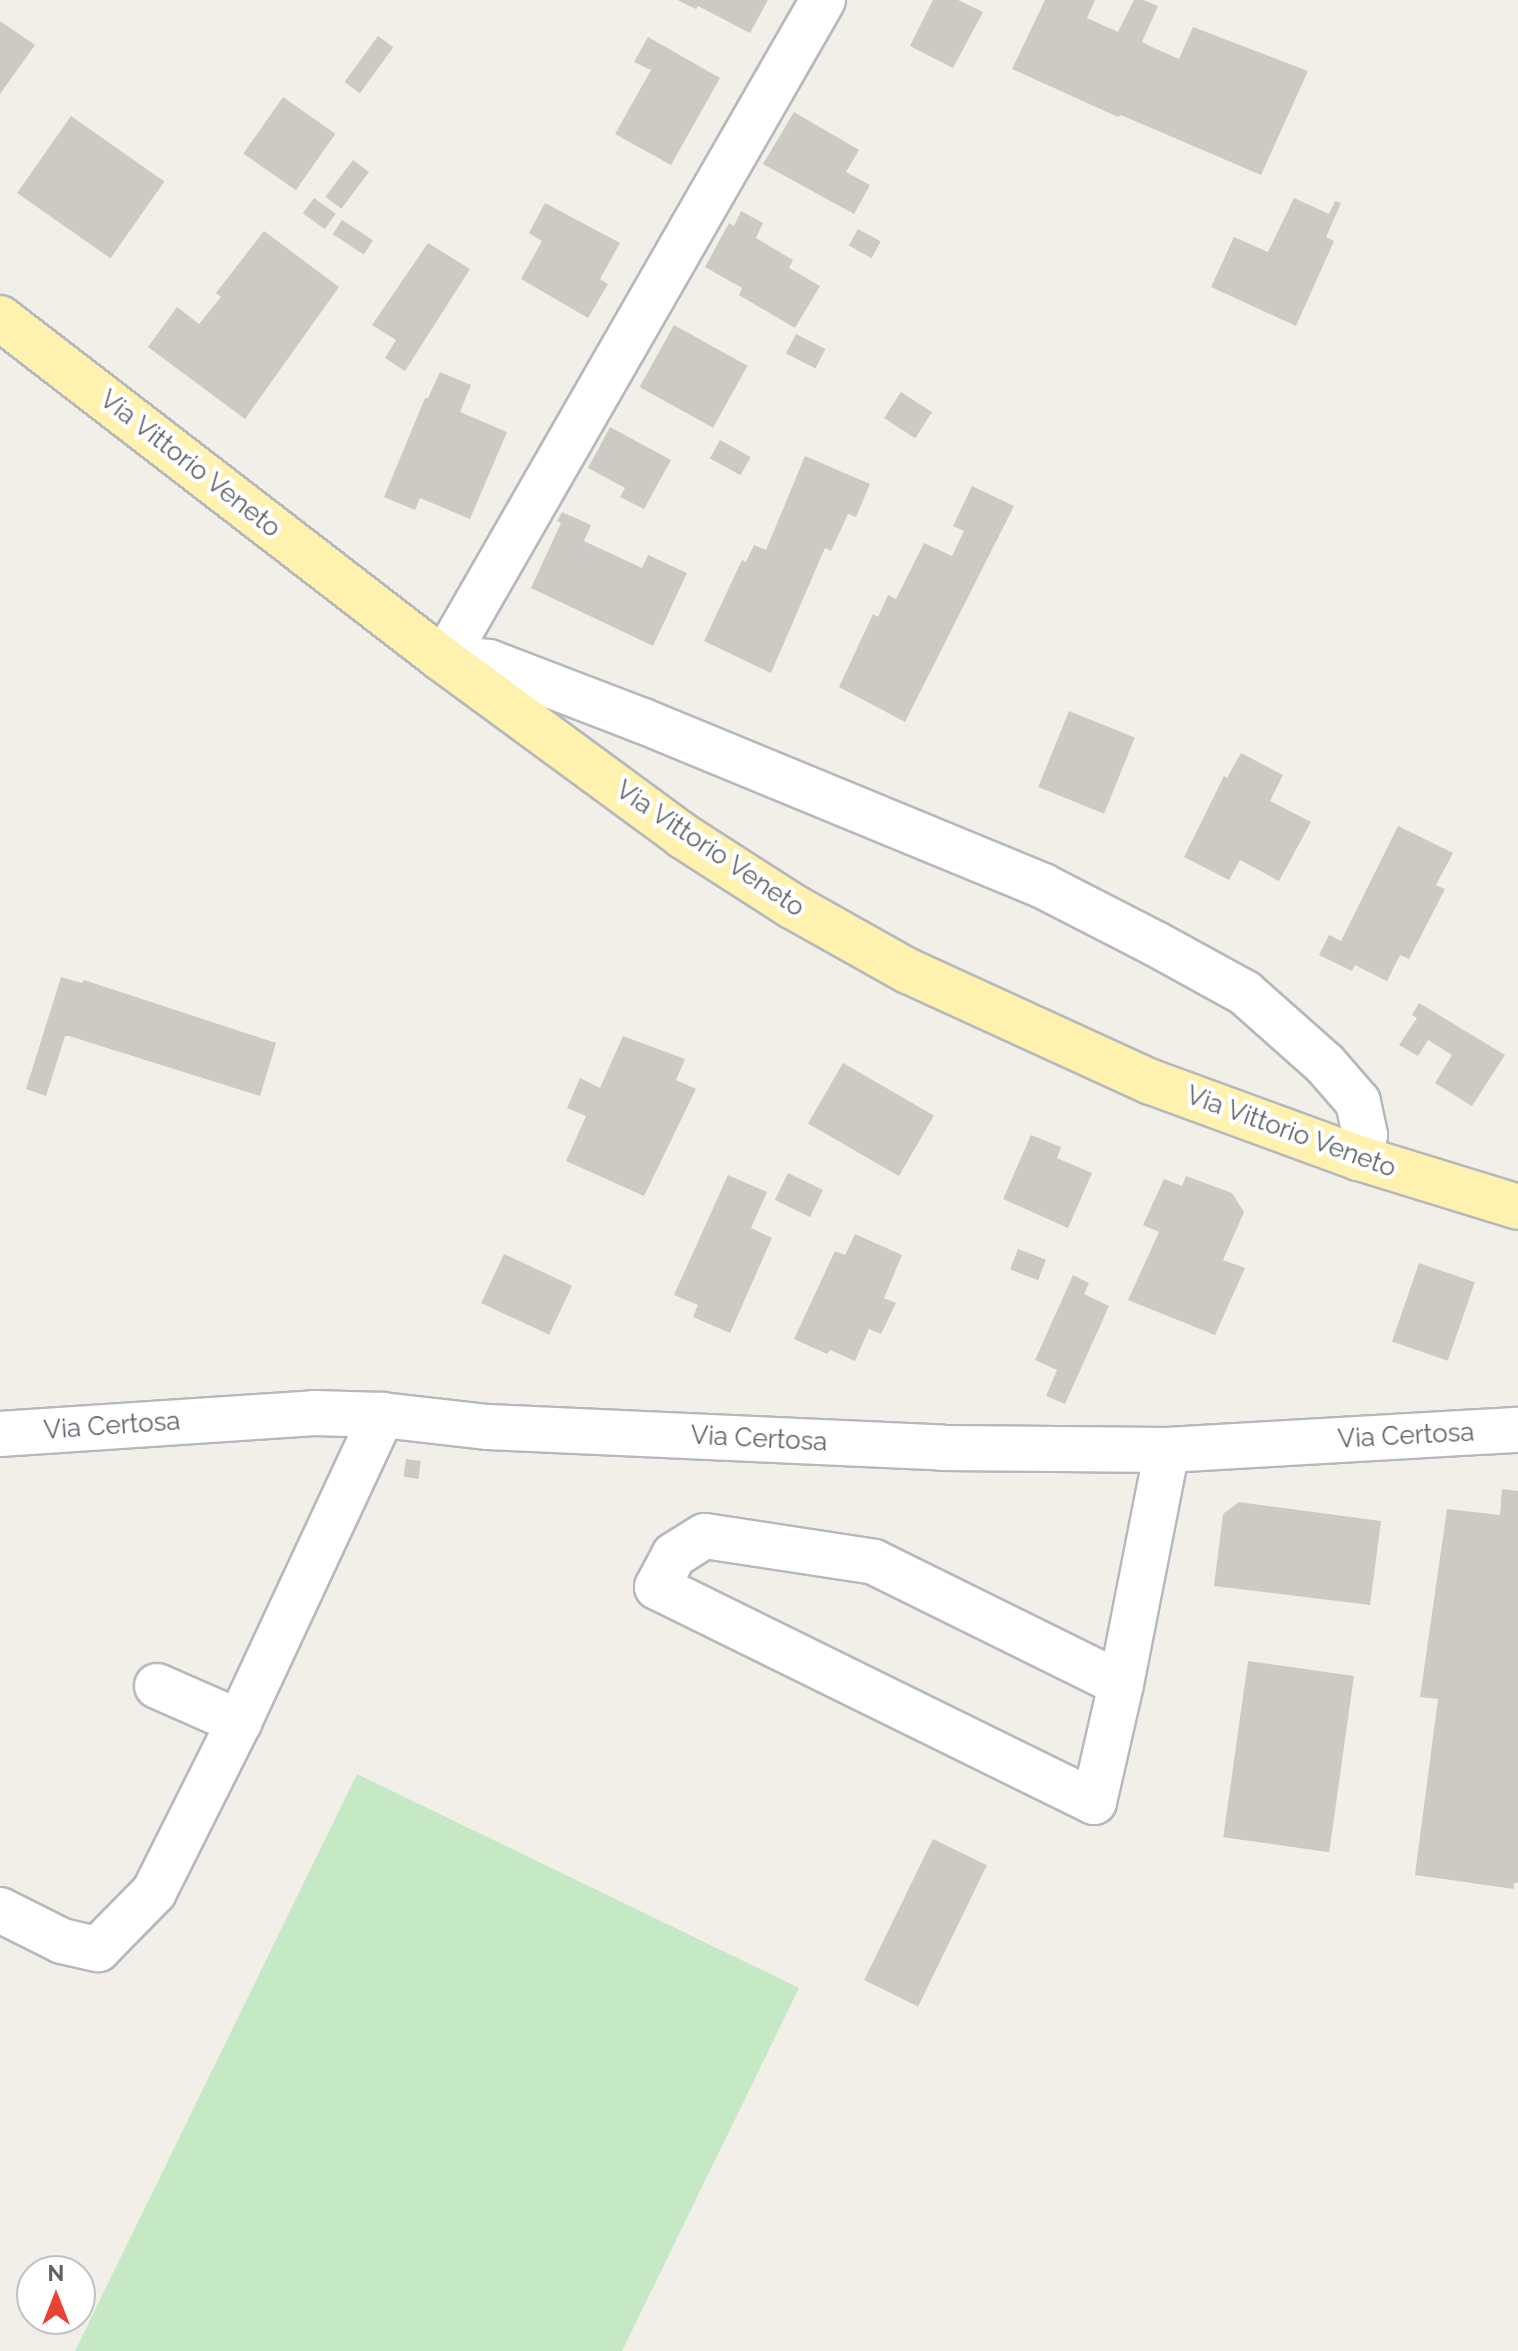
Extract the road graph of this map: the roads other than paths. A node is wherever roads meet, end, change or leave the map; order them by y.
1 (823, 0) edge
2 (0, 318) edge
3 (441, 658) junction
4 (1359, 1158) junction
5 (1518, 1207) edge
6 (382, 1415) junction
7 (1518, 1430) edge
8 (0, 1434) edge
9 (1167, 1450) junction
10 (1121, 1684) junction
11 (157, 1686) dead end
12 (239, 1722) junction
13 (0, 1910) edge

1 - 3 street
2 - 3 main road, Via Vittorio Veneto
3 - 4 main road, Via Vittorio Veneto
3 - 4 street
4 - 5 main road, Via Vittorio Veneto
6 - 8 street, Via Certosa
6 - 9 street, Via Certosa
6 - 12 street
7 - 9 street, Via Certosa
9 - 10 street
10 - 10 street
11 - 12 street
12 - 13 street

